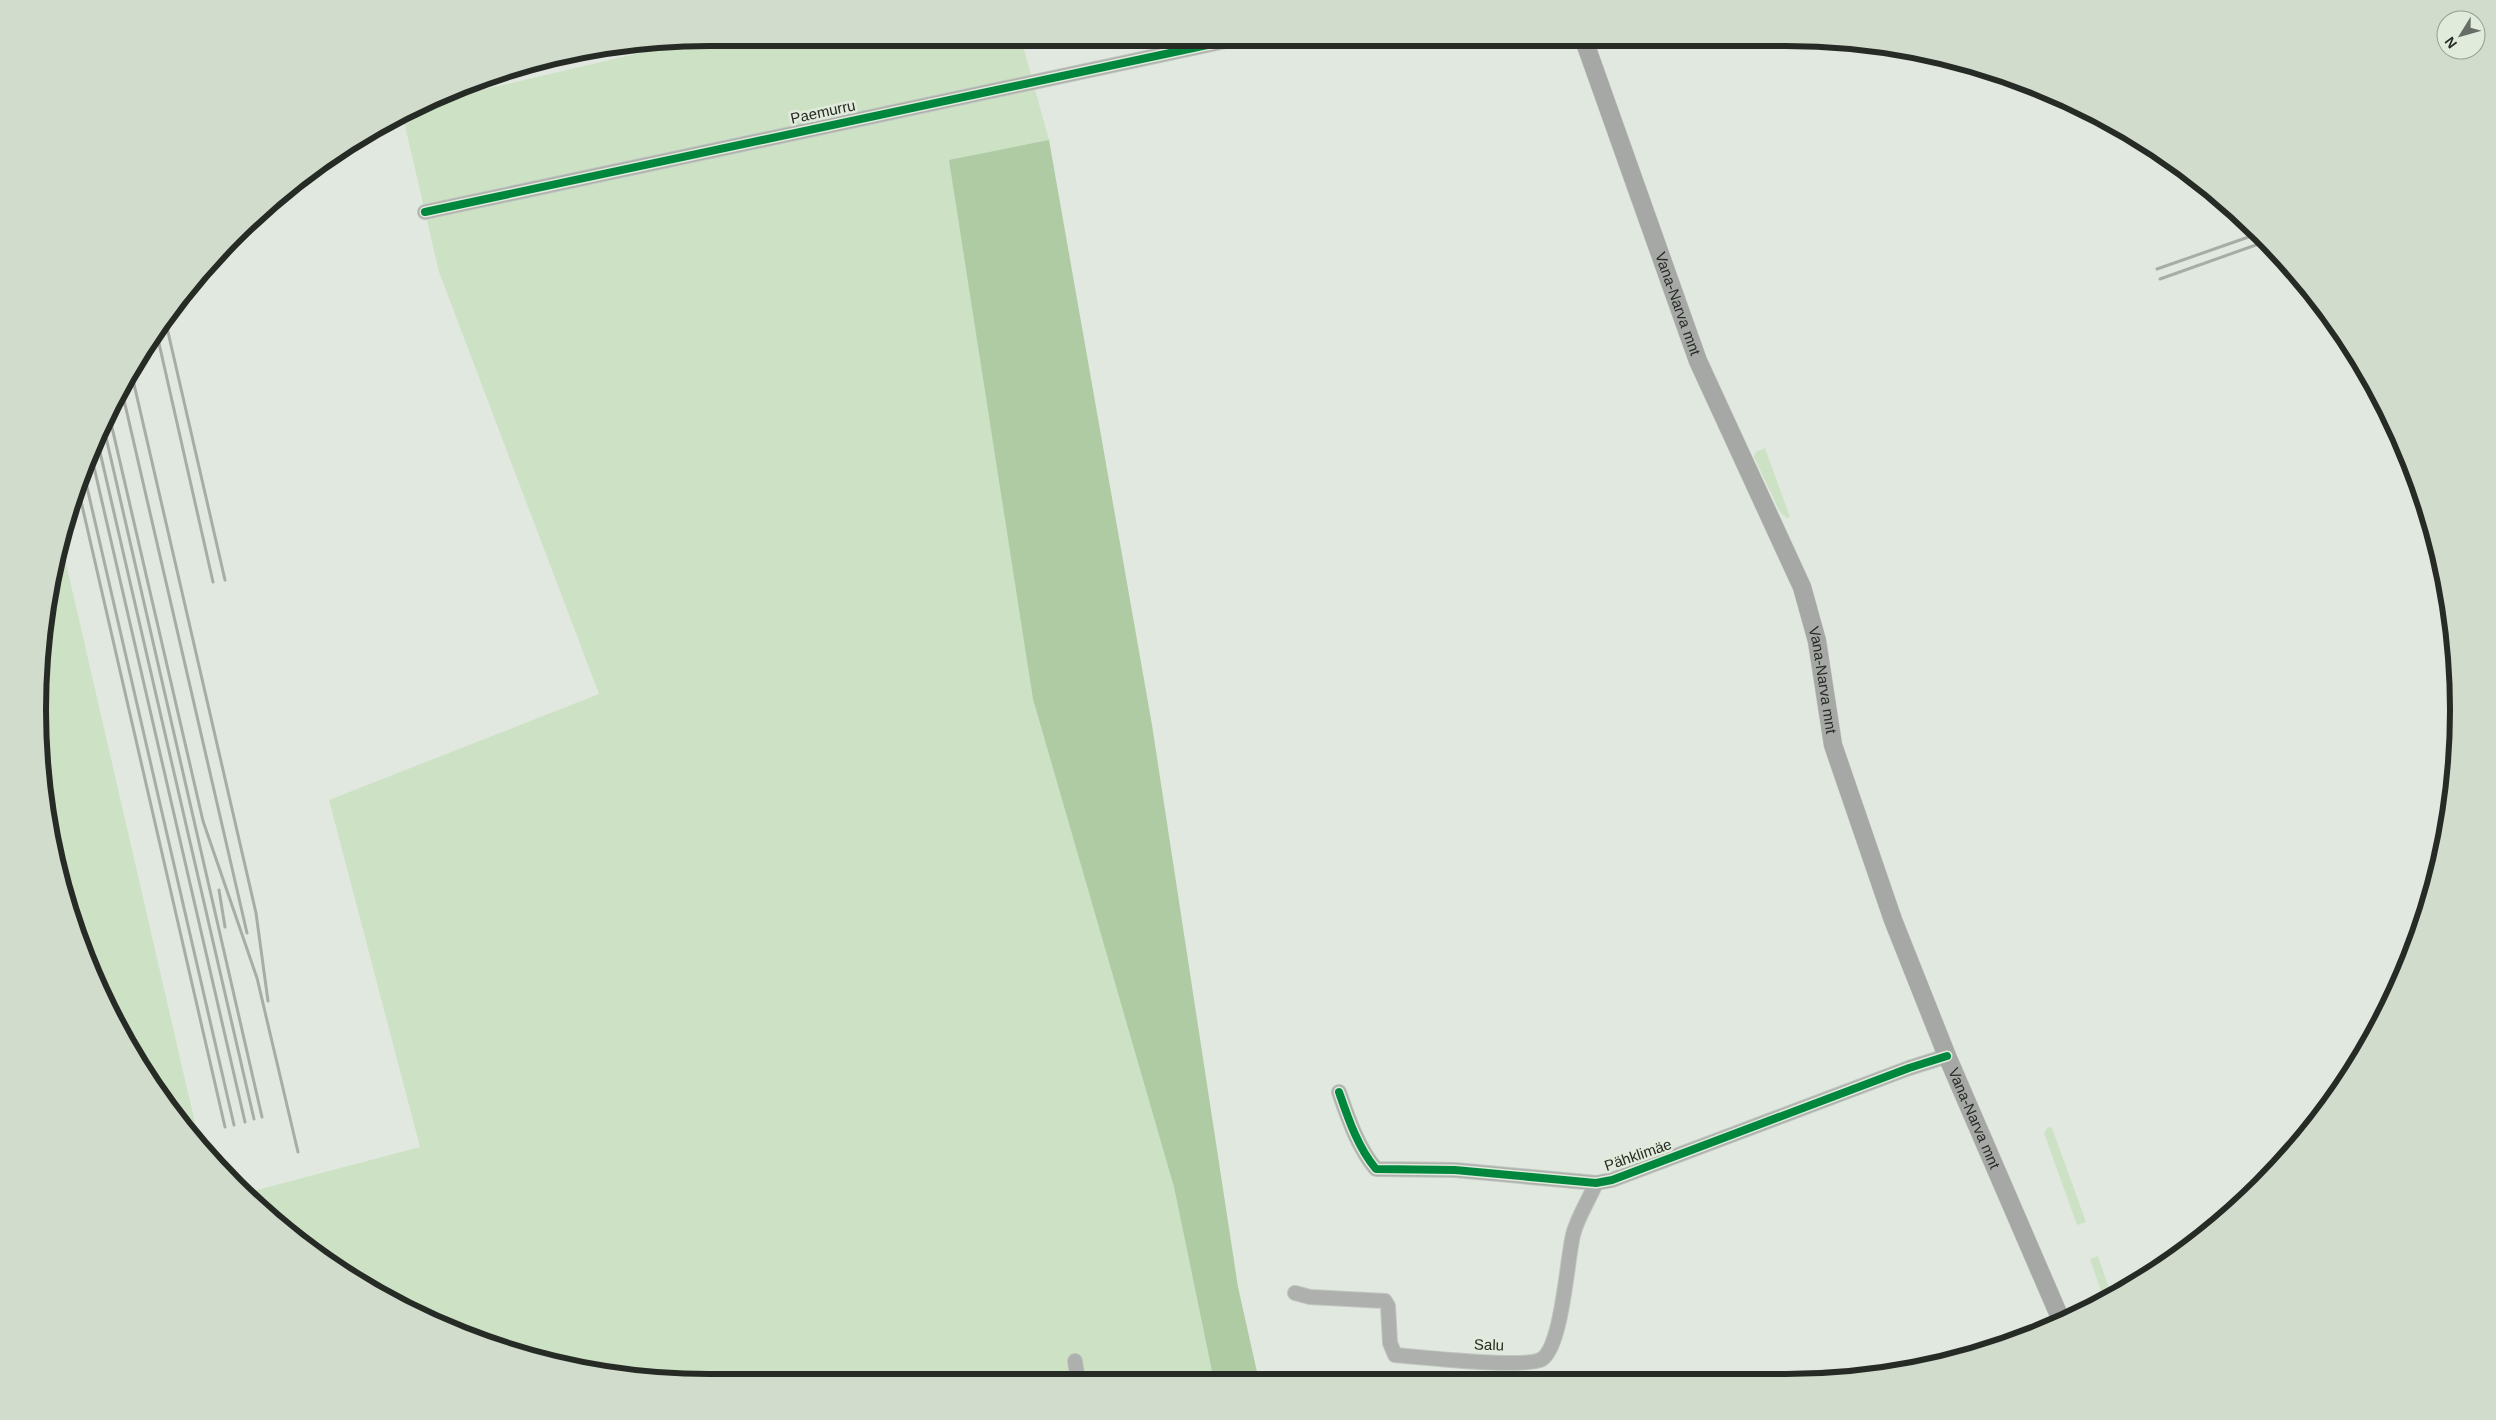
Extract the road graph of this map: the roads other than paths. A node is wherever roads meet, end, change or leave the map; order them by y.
1 (1203, 46) edge
2 (1586, 46) edge
3 (425, 212) dead end
4 (1947, 1056) junction
5 (1339, 1092) dead end
6 (1596, 1184) junction
7 (1295, 1293) dead end
8 (2059, 1315) edge
9 (1075, 1361) dead end
10 (1077, 1374) edge

1 - 3 street, Paemurru
2 - 4 main road, Vana-Narva mnt
4 - 6 street, Pähklimäe
4 - 8 main road, Vana-Narva mnt
5 - 6 street, Pähklimäe
6 - 7 street, Salu
9 - 10 street

